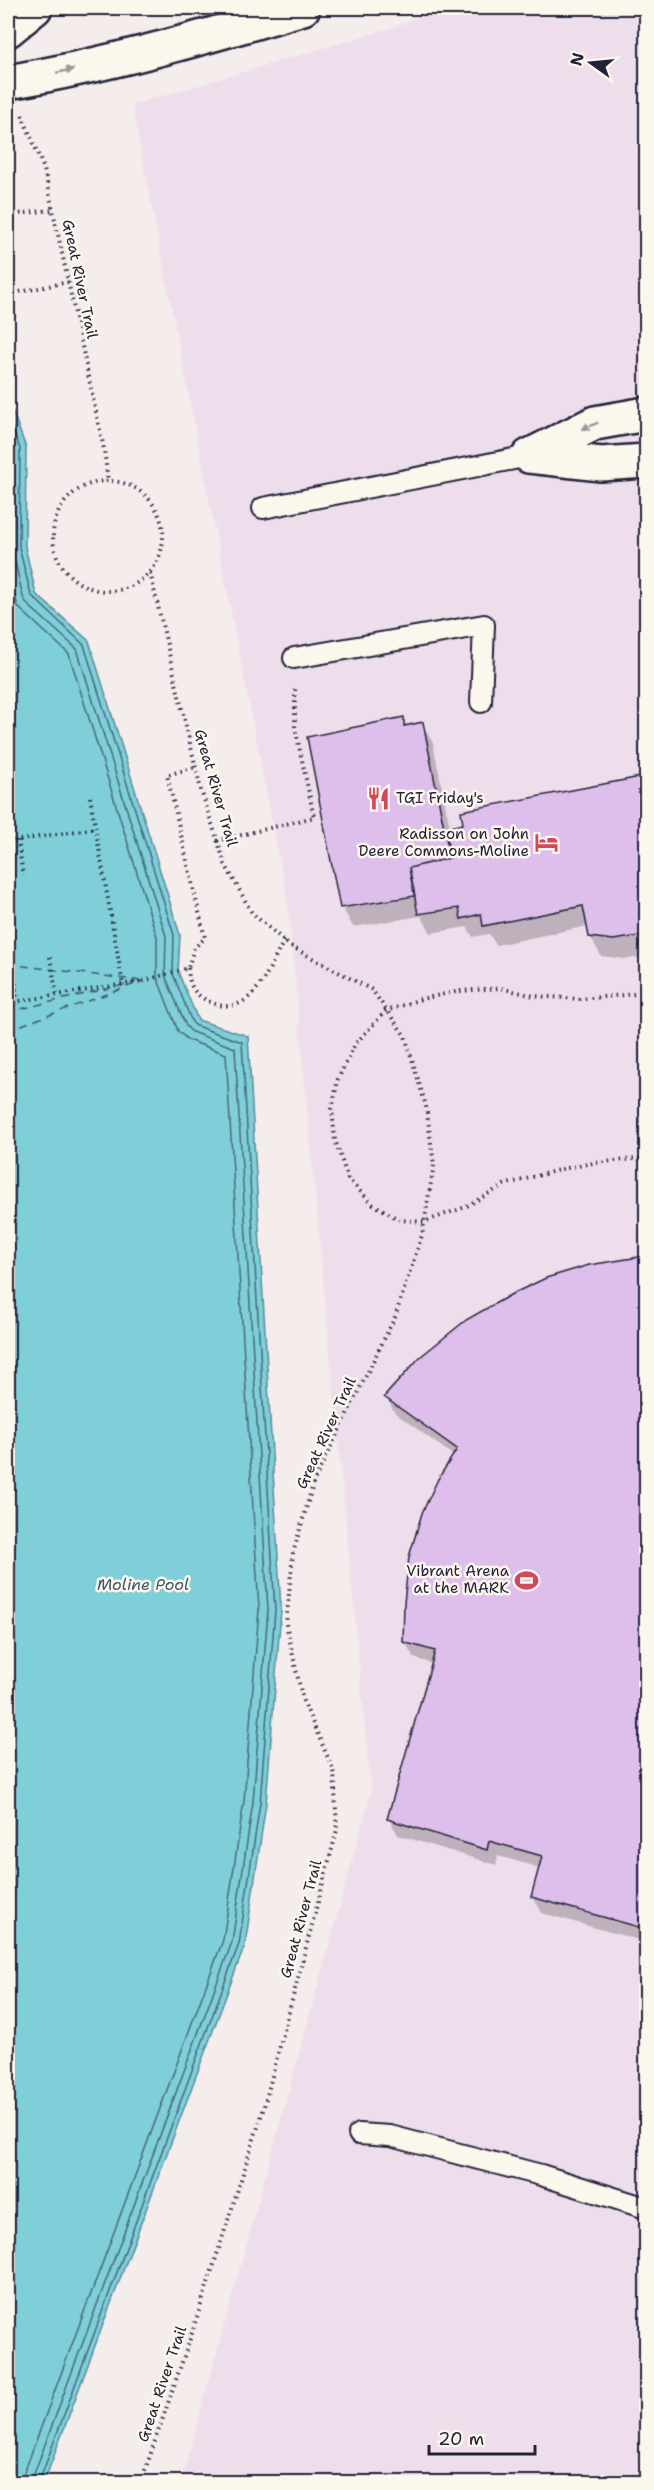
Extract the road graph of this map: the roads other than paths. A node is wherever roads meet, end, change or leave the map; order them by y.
1 (35, 8) edge
2 (303, 8) edge
3 (8, 30) edge
4 (13, 94) edge
5 (646, 414) edge
6 (529, 456) junction
7 (646, 461) edge
8 (262, 508) dead end
9 (294, 657) road end
10 (481, 702) dead end
11 (359, 2134) dead end
12 (646, 2208) edge

1 - 3 street
4 -> 2 street
5 -> 6 street
6 - 7 street
6 - 8 lane
9 - 10 lane
11 - 12 lane

